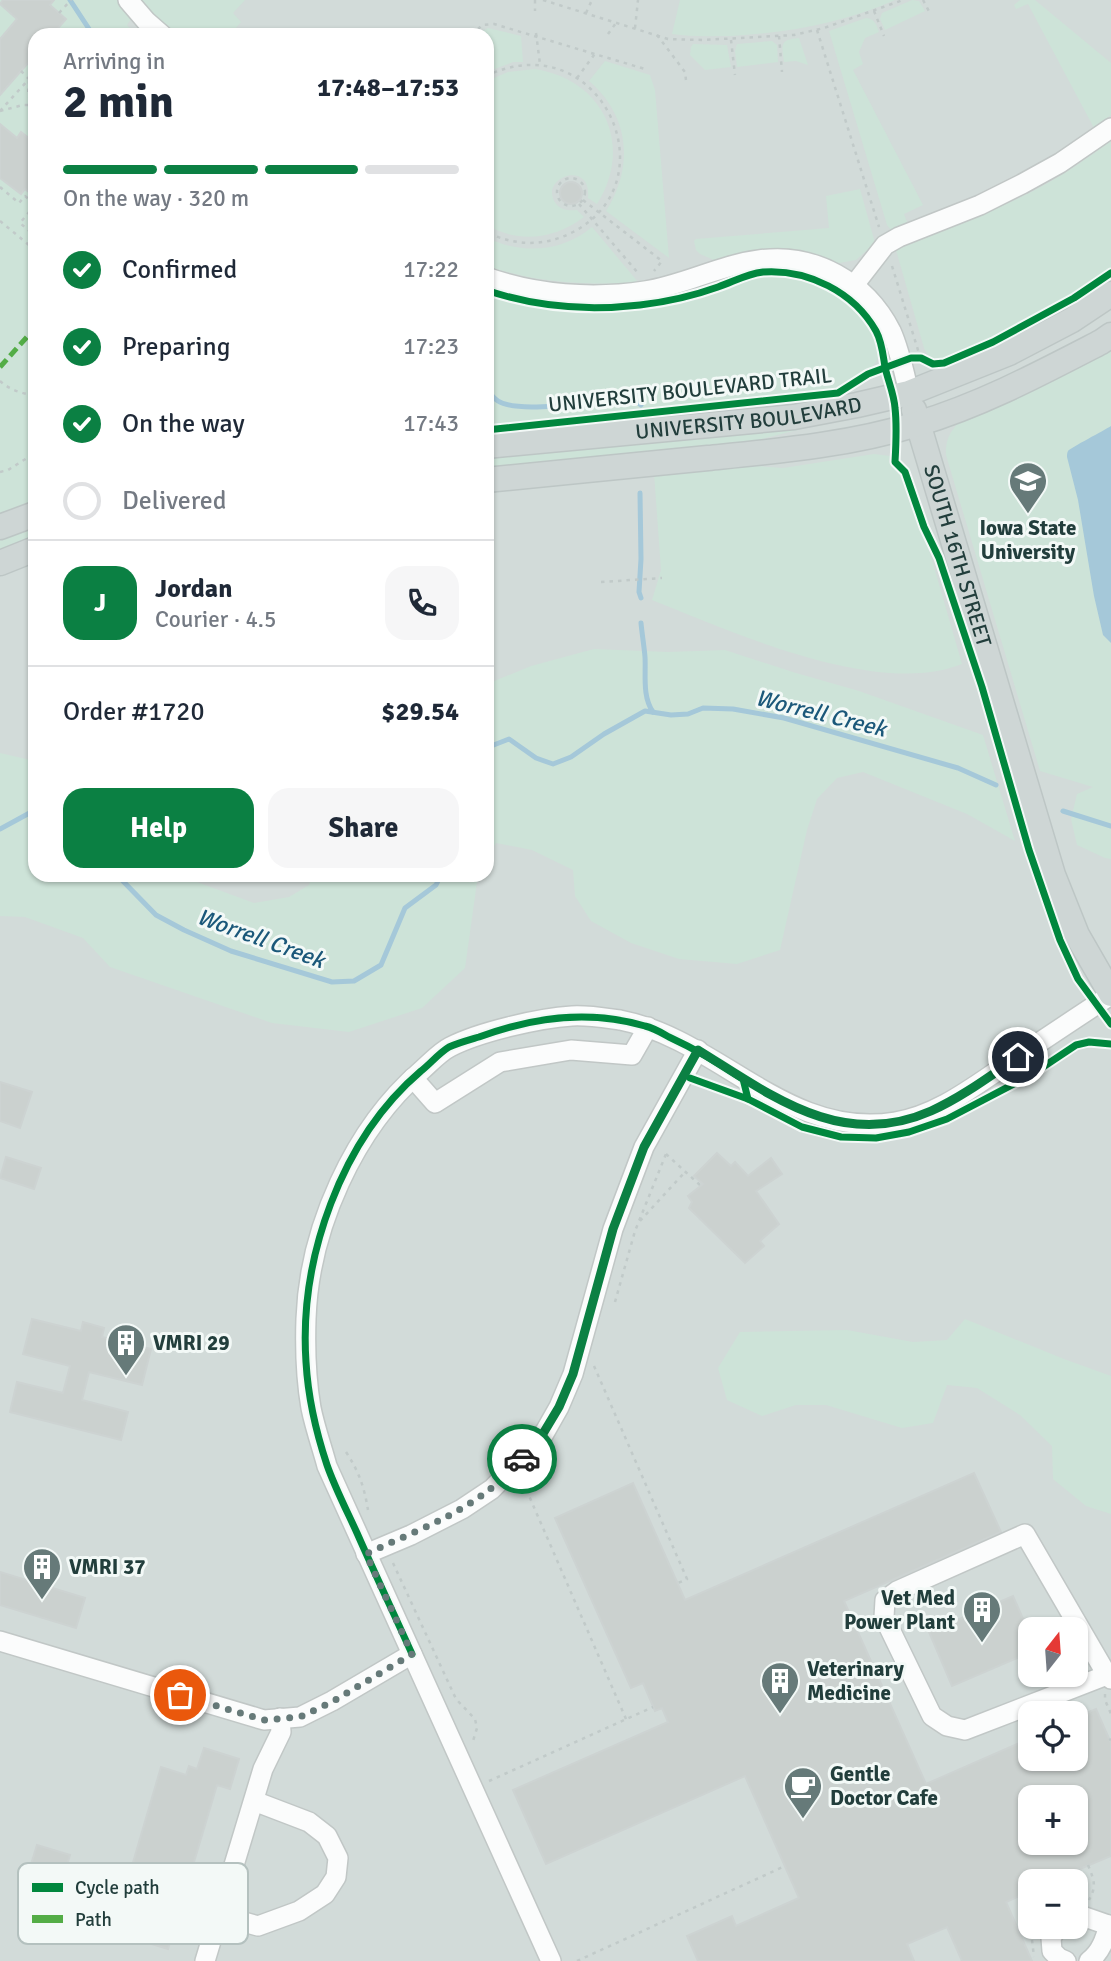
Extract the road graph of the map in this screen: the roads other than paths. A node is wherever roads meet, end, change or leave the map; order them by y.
1 (128, 0) edge
2 (154, 28) edge
3 (1111, 128) edge
4 (494, 279) edge
5 (854, 285) junction
6 (1111, 294) edge
7 (1111, 335) edge
8 (909, 393) junction
9 (918, 424) junction
10 (494, 445) edge
11 (494, 479) edge
12 (28, 517) edge
13 (0, 527) edge
14 (28, 552) edge
15 (0, 563) edge
16 (1111, 994) edge
17 (648, 1027) junction
18 (698, 1050) junction
19 (413, 1078) junction
20 (366, 1554) junction
21 (0, 1641) edge
22 (412, 1654) junction
23 (1109, 1677) edge
24 (280, 1718) junction
25 (254, 1801) junction
26 (235, 1863) edge
27 (1088, 1918) edge
28 (248, 1923) edge
29 (1110, 1925) edge
30 (1051, 1939) edge
31 (210, 1944) edge
32 (205, 1961) edge
33 (551, 1961) edge
34 (1066, 1961) edge
35 (1089, 1961) edge

1 - 2 street
3 - 5 street
4 - 5 street
5 - 8 street
6 - 8 main road, UNIVERSITY BOULEVARD
7 - 9 main road, UNIVERSITY BOULEVARD
8 - 9 main road, SOUTH 16TH STREET
8 - 10 main road, UNIVERSITY BOULEVARD
9 - 11 main road, UNIVERSITY BOULEVARD
9 - 16 main road, SOUTH 16TH STREET
12 - 13 main road
14 - 15 main road
16 - 18 street
17 - 18 street
17 - 19 street
17 - 19 street
18 - 20 street
19 - 20 street
20 - 22 street
21 - 24 street
22 - 24 street
22 - 33 street
23 - 23 street
24 - 25 street
25 - 26 street
25 - 28 street
27 - 29 street
29 - 35 street
30 - 34 street
31 - 32 street

